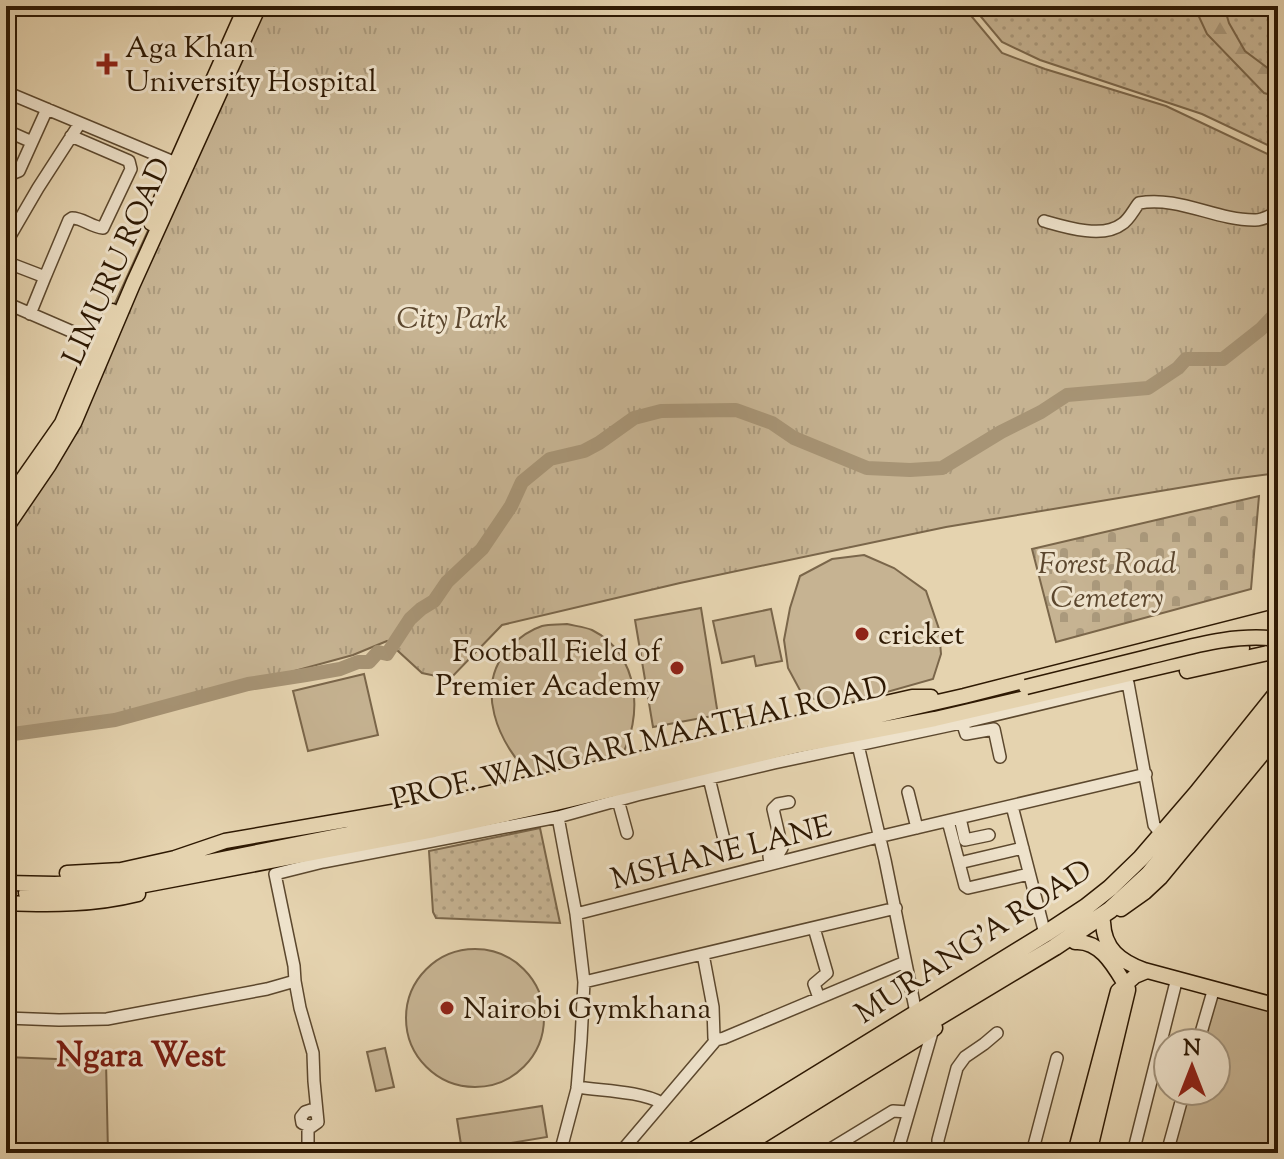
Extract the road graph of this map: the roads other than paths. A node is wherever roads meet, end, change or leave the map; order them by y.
1 (246, 6) edge
2 (259, 6) edge
3 (6, 92) edge
4 (47, 109) junction
5 (80, 123) junction
6 (71, 136) junction
7 (6, 142) edge
8 (32, 142) junction
9 (181, 166) junction
10 (6, 171) edge
11 (1278, 212) edge
12 (1044, 221) dead end
13 (6, 243) edge
14 (6, 262) edge
15 (45, 277) junction
16 (6, 303) edge
17 (30, 314) junction
18 (96, 342) junction
19 (6, 503) edge
20 (6, 528) edge
21 (1278, 616) edge
22 (1249, 625) junction
23 (1278, 639) edge
24 (1242, 648) dead end
25 (1128, 683) junction
26 (1026, 687) junction
27 (1278, 692) edge
28 (964, 696) junction
29 (991, 716) junction
30 (1278, 717) edge
31 (962, 722) junction
32 (909, 723) junction
33 (994, 729) junction
34 (1278, 735) edge
35 (858, 745) junction
36 (1000, 757) dead end
37 (1146, 774) junction
38 (709, 778) junction
39 (908, 792) dead end
40 (618, 800) junction
41 (789, 802) dead end
42 (1012, 806) junction
43 (558, 817) junction
44 (954, 820) junction
45 (917, 828) junction
46 (627, 833) dead end
47 (989, 835) dead end
48 (1162, 835) junction
49 (878, 837) junction
50 (1023, 848) junction
51 (727, 852) dead end
52 (177, 863) junction
53 (959, 863) junction
54 (770, 864) junction
55 (6, 873) edge
56 (1029, 874) junction
57 (6, 883) edge
58 (159, 883) junction
59 (94, 886) junction
60 (6, 892) edge
61 (6, 903) edge
62 (896, 908) junction
63 (1116, 909) junction
64 (576, 914) junction
65 (1103, 922) junction
66 (814, 928) junction
67 (1045, 934) junction
68 (1075, 942) junction
69 (703, 954) junction
70 (905, 962) junction
71 (1147, 971) junction
72 (1170, 976) junction
73 (295, 981) junction
74 (584, 982) junction
75 (1127, 987) junction
76 (1214, 988) junction
77 (819, 998) junction
78 (1278, 1006) edge
79 (916, 1013) junction
80 (6, 1018) edge
81 (1203, 1027) edge
82 (933, 1029) junction
83 (997, 1033) dead end
84 (716, 1040) junction
85 (1057, 1058) dead end
86 (577, 1087) junction
87 (662, 1103) junction
88 (1180, 1107) edge
89 (908, 1112) junction
90 (1090, 1150) edge
91 (308, 1153) edge
92 (560, 1153) edge
93 (620, 1153) edge
94 (689, 1153) edge
95 (712, 1153) edge
96 (734, 1153) edge
97 (824, 1153) edge
98 (897, 1153) edge
99 (938, 1153) edge
100 (1032, 1153) edge
101 (1075, 1153) edge
102 (1114, 1153) edge
103 (1133, 1153) edge
104 (1167, 1153) edge

1 - 9 main road, LIMURU ROAD
2 - 9 main road, LIMURU ROAD
3 - 4 street
4 - 5 street
4 - 8 street
5 - 6 street
5 - 9 street
6 - 13 street
6 - 15 street
7 - 8 street
8 - 10 street
9 - 18 main road, LIMURU ROAD
9 - 20 main road, LIMURU ROAD
11 - 12 street
14 - 15 street
15 - 17 street
16 - 17 street
17 - 18 street
18 - 19 main road, LIMURU ROAD
21 - 22 main road, PROF. WANGARI MAATHAI ROAD
22 - 25 main road
22 - 28 main road, PROF. WANGARI MAATHAI ROAD
23 - 26 main road, bridge
24 - 32 main road, PROF. WANGARI MAATHAI ROAD
25 - 29 street
25 - 37 street
26 - 28 main road
26 - 32 main road
27 - 48 highway, MURANG'A ROAD
28 - 52 main road, PROF. WANGARI MAATHAI ROAD
29 - 31 street
29 - 33 street
30 - 63 highway, MURANG'A ROAD
31 - 33 street
31 - 35 street
32 - 58 main road, PROF. WANGARI MAATHAI ROAD
33 - 36 street
34 - 63 main road
35 - 38 street
35 - 49 street
37 - 42 street, MSHANE LANE
37 - 48 street
38 - 40 street
38 - 51 street
39 - 45 street
40 - 43 street
40 - 46 street
41 - 54 street
42 - 44 street, MSHANE LANE
42 - 50 street
43 - 64 street
43 - 73 street
44 - 45 street, MSHANE LANE
44 - 47 street
44 - 53 street
45 - 49 street, MSHANE LANE
48 - 67 highway, MURANG'A ROAD
49 - 54 street, MSHANE LANE
49 - 62 street
50 - 53 street
50 - 56 street
52 - 55 main road
52 - 59 main road, PROF. WANGARI MAATHAI ROAD
53 - 56 street
54 - 64 street, MSHANE LANE
56 - 67 street
57 - 59 main road, PROF. WANGARI MAATHAI ROAD
58 - 59 main road, PROF. WANGARI MAATHAI ROAD
58 - 61 main road
59 - 60 main road, PROF. WANGARI MAATHAI ROAD
62 - 66 street
62 - 70 street
63 - 65 main road, MURANG'A ROAD
63 - 95 highway, MURANG'A ROAD
64 - 74 street
65 - 68 main road, MURANG'A ROAD
65 - 71 main road
66 - 69 street
66 - 77 street
67 - 79 highway, MURANG'A ROAD
68 - 75 main road
68 - 82 main road, MURANG'A ROAD
69 - 74 street
69 - 84 street
70 - 77 street
70 - 79 street
71 - 72 main road
71 - 75 main road
72 - 75 main road
72 - 76 main road
72 - 103 street
73 - 80 street
73 - 91 street
74 - 86 street
75 - 90 main road
75 - 101 main road
76 - 78 main road
76 - 81 street
77 - 84 street
79 - 94 highway, MURANG'A ROAD
82 - 89 street
82 - 96 main road, MURANG'A ROAD
83 - 99 street
84 - 87 street
85 - 100 street
86 - 87 street
86 - 92 street
87 - 93 street
88 - 104 street
89 - 97 street
89 - 98 street
90 - 102 street

